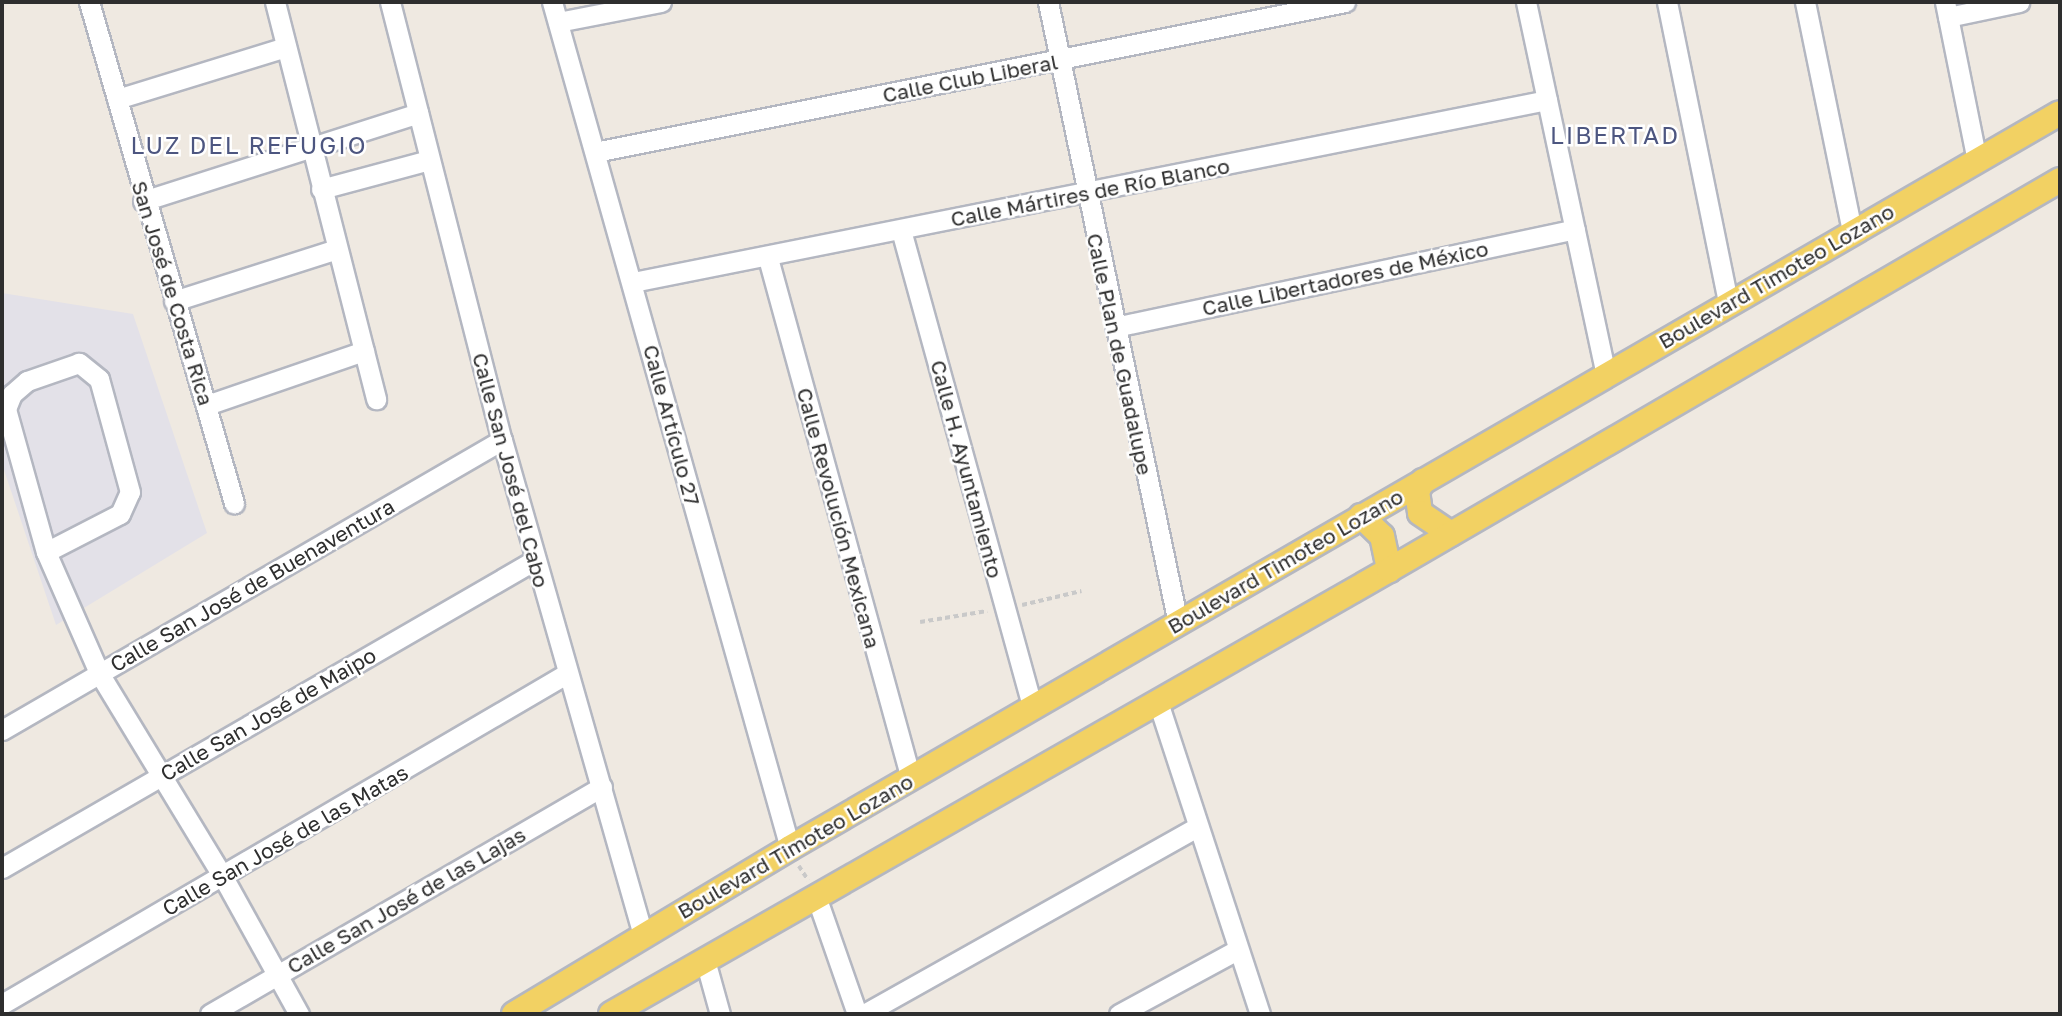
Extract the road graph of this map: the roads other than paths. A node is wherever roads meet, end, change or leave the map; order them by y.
1 (89, 2) edge
2 (275, 2) edge
3 (390, 2) edge
4 (552, 2) edge
5 (661, 2) edge
6 (1048, 2) edge
7 (1345, 2) edge
8 (1526, 2) edge
9 (1667, 2) edge
10 (1805, 2) edge
11 (2019, 2) edge
12 (1946, 9) edge
13 (558, 22) junction
14 (286, 47) junction
15 (1060, 61) junction
16 (117, 99) junction
17 (1547, 100) junction
18 (418, 113) junction
19 (2060, 113) edge
20 (311, 148) junction
21 (595, 152) junction
22 (429, 160) junction
23 (1977, 161) junction
24 (2060, 180) edge
25 (321, 189) junction
26 (1085, 193) junction
27 (143, 201) junction
28 (1575, 229) junction
29 (901, 230) junction
30 (1852, 231) junction
31 (337, 249) junction
32 (768, 258) junction
33 (633, 282) junction
34 (174, 301) junction
35 (1728, 303) junction
36 (1115, 327) junction
37 (364, 351) junction
38 (1606, 376) junction
39 (376, 399) dead end
40 (207, 405) junction
41 (502, 440) junction
42 (1423, 481) junction
43 (234, 503) dead end
44 (1361, 516) junction
45 (1451, 534) junction
46 (46, 552) junction
47 (535, 560) junction
48 (1389, 570) junction
49 (1178, 623) junction
50 (99, 673) junction
51 (566, 674) junction
52 (1158, 702) junction
53 (1032, 709) junction
54 (2, 730) edge
55 (163, 775) junction
56 (911, 779) junction
57 (601, 787) junction
58 (1197, 827) junction
59 (790, 848) junction
60 (2, 868) edge
61 (223, 877) junction
62 (816, 896) junction
63 (643, 935) junction
64 (1237, 950) junction
65 (705, 960) junction
66 (277, 975) junction
67 (2, 1004) edge
68 (210, 1014) edge
69 (299, 1014) edge
70 (514, 1014) edge
71 (611, 1014) edge
72 (720, 1014) edge
73 (857, 1014) edge
74 (864, 1014) edge
75 (1119, 1014) edge
76 (1260, 1014) edge

1 - 16 street, San José de Costa Rica
2 - 14 street
3 - 18 street, Calle San José del Cabo
4 - 13 street, Calle Artículo 27
5 - 13 street
6 - 15 street, Calle Plan de Guadalupe
7 - 15 street, Calle Club Liberal
8 - 17 street
9 - 35 street
10 - 30 street
11 - 12 street
12 - 23 street
13 - 21 street, Calle Artículo 27
14 - 16 street
14 - 20 street
15 - 21 street, Calle Club Liberal
15 - 26 street, Calle Plan de Guadalupe
16 - 27 street, San José de Costa Rica
17 - 26 street, Calle Mártires de Río Blanco
17 - 28 street
18 - 20 street
18 - 22 street, Calle San José del Cabo
19 - 23 main road, Boulevard Timoteo Lozano
20 - 25 street
20 - 27 street
21 - 33 street, Calle Artículo 27
22 - 25 street
22 - 41 street, Calle San José del Cabo
23 - 30 main road, Boulevard Timoteo Lozano
24 - 45 main road
25 - 31 street
26 - 29 street, Calle Mártires de Río Blanco
26 - 36 street, Calle Plan de Guadalupe
27 - 34 street, San José de Costa Rica
28 - 36 street, Calle Libertadores de México
28 - 38 street
29 - 32 street, Calle Mártires de Río Blanco
29 - 53 street, Calle H. Ayuntamiento
30 - 35 main road, Boulevard Timoteo Lozano
31 - 34 street
31 - 37 street
32 - 33 street, Calle Mártires de Río Blanco
32 - 56 street, Calle Revolución Mexicana
33 - 59 street, Calle Artículo 27
34 - 40 street, San José de Costa Rica
35 - 38 main road, Boulevard Timoteo Lozano
36 - 49 street, Calle Plan de Guadalupe
37 - 39 street
37 - 40 street
38 - 42 main road, Boulevard Timoteo Lozano
40 - 43 street, San José de Costa Rica
41 - 47 street, Calle San José del Cabo
41 - 50 street, Calle San José de Buenaventura
42 - 44 main road, Boulevard Timoteo Lozano
42 - 45 main road
44 - 48 main road
44 - 49 main road, Boulevard Timoteo Lozano
45 - 48 main road
46 - 46 street
46 - 50 street
47 - 51 street, Calle San José del Cabo
47 - 55 street, Calle San José de Maipo
48 - 52 main road
49 - 53 main road, Boulevard Timoteo Lozano
50 - 54 street, Calle San José de Buenaventura
50 - 55 street
51 - 57 street, Calle San José del Cabo
51 - 61 street, Calle San José de las Matas
52 - 58 street
52 - 62 main road
53 - 56 main road, Boulevard Timoteo Lozano
55 - 60 street, Calle San José de Maipo
55 - 61 street
56 - 59 main road, Boulevard Timoteo Lozano
57 - 63 street, Calle San José del Cabo
57 - 66 street, Calle San José de las Lajas
58 - 64 street
58 - 74 street
59 - 63 main road, Boulevard Timoteo Lozano
61 - 66 street
61 - 67 street, Calle San José de las Matas
62 - 65 main road
62 - 73 street
63 - 70 main road, Boulevard Timoteo Lozano
64 - 75 street
64 - 76 street
65 - 71 main road
65 - 72 street
66 - 68 street, Calle San José de las Lajas
66 - 69 street

